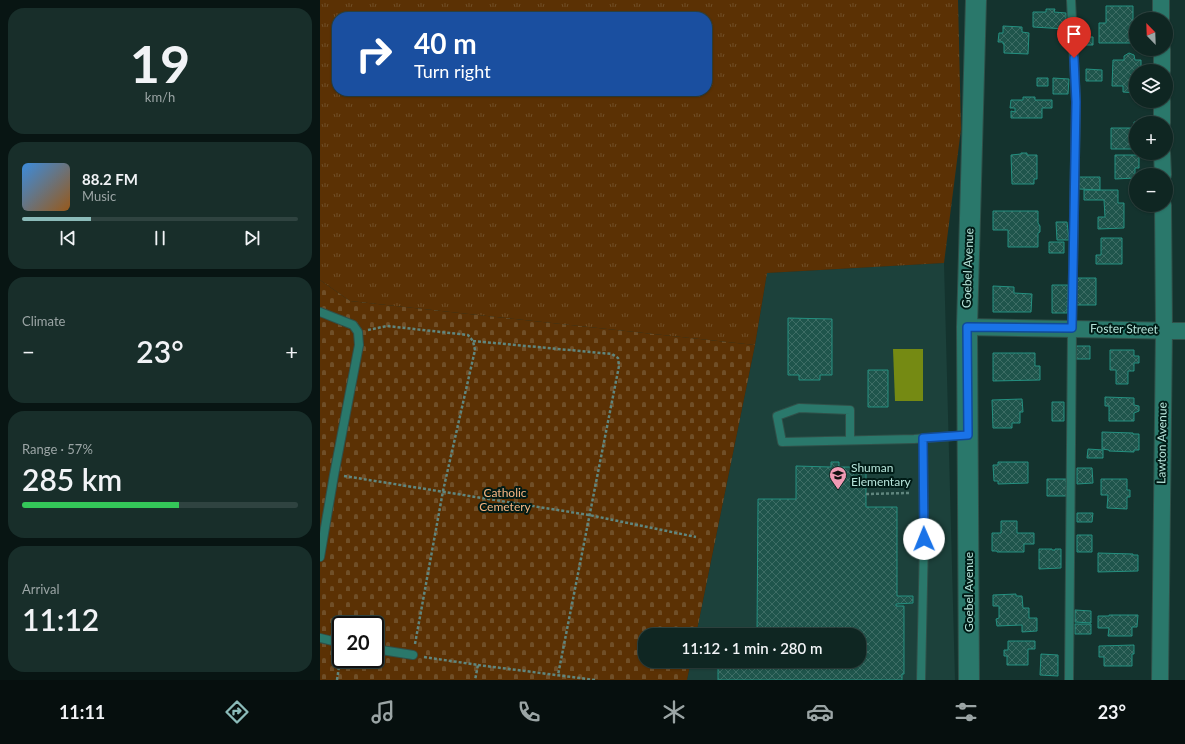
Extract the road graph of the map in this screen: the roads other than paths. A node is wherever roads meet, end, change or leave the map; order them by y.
1 (976, 0) edge
2 (1071, 0) edge
3 (1161, 0) edge
4 (1161, 12) edge
5 (1163, 212) edge
6 (320, 312) edge
7 (967, 327) junction
8 (1072, 328) junction
9 (1164, 330) junction
10 (1185, 331) edge
11 (968, 435) junction
12 (923, 438) junction
13 (850, 440) junction
14 (320, 557) edge
15 (320, 638) edge
16 (332, 641) edge
17 (384, 650) edge
18 (412, 655) road end
19 (921, 680) edge
20 (969, 680) edge
21 (1069, 680) edge
22 (1160, 680) edge

1 - 7 street, Goebel Avenue
2 - 8 lane
3 - 4 street
5 - 9 street, Lawton Avenue
6 - 14 lane
7 - 8 street, Foster Street
7 - 11 street, Goebel Avenue
8 - 9 street, Foster Street
8 - 21 lane
9 - 10 street, Foster Street
9 - 22 street, Lawton Avenue
11 - 12 lane
11 - 20 street, Goebel Avenue
12 - 13 lane
12 - 19 lane
13 - 13 lane
15 - 16 lane
17 - 18 lane

